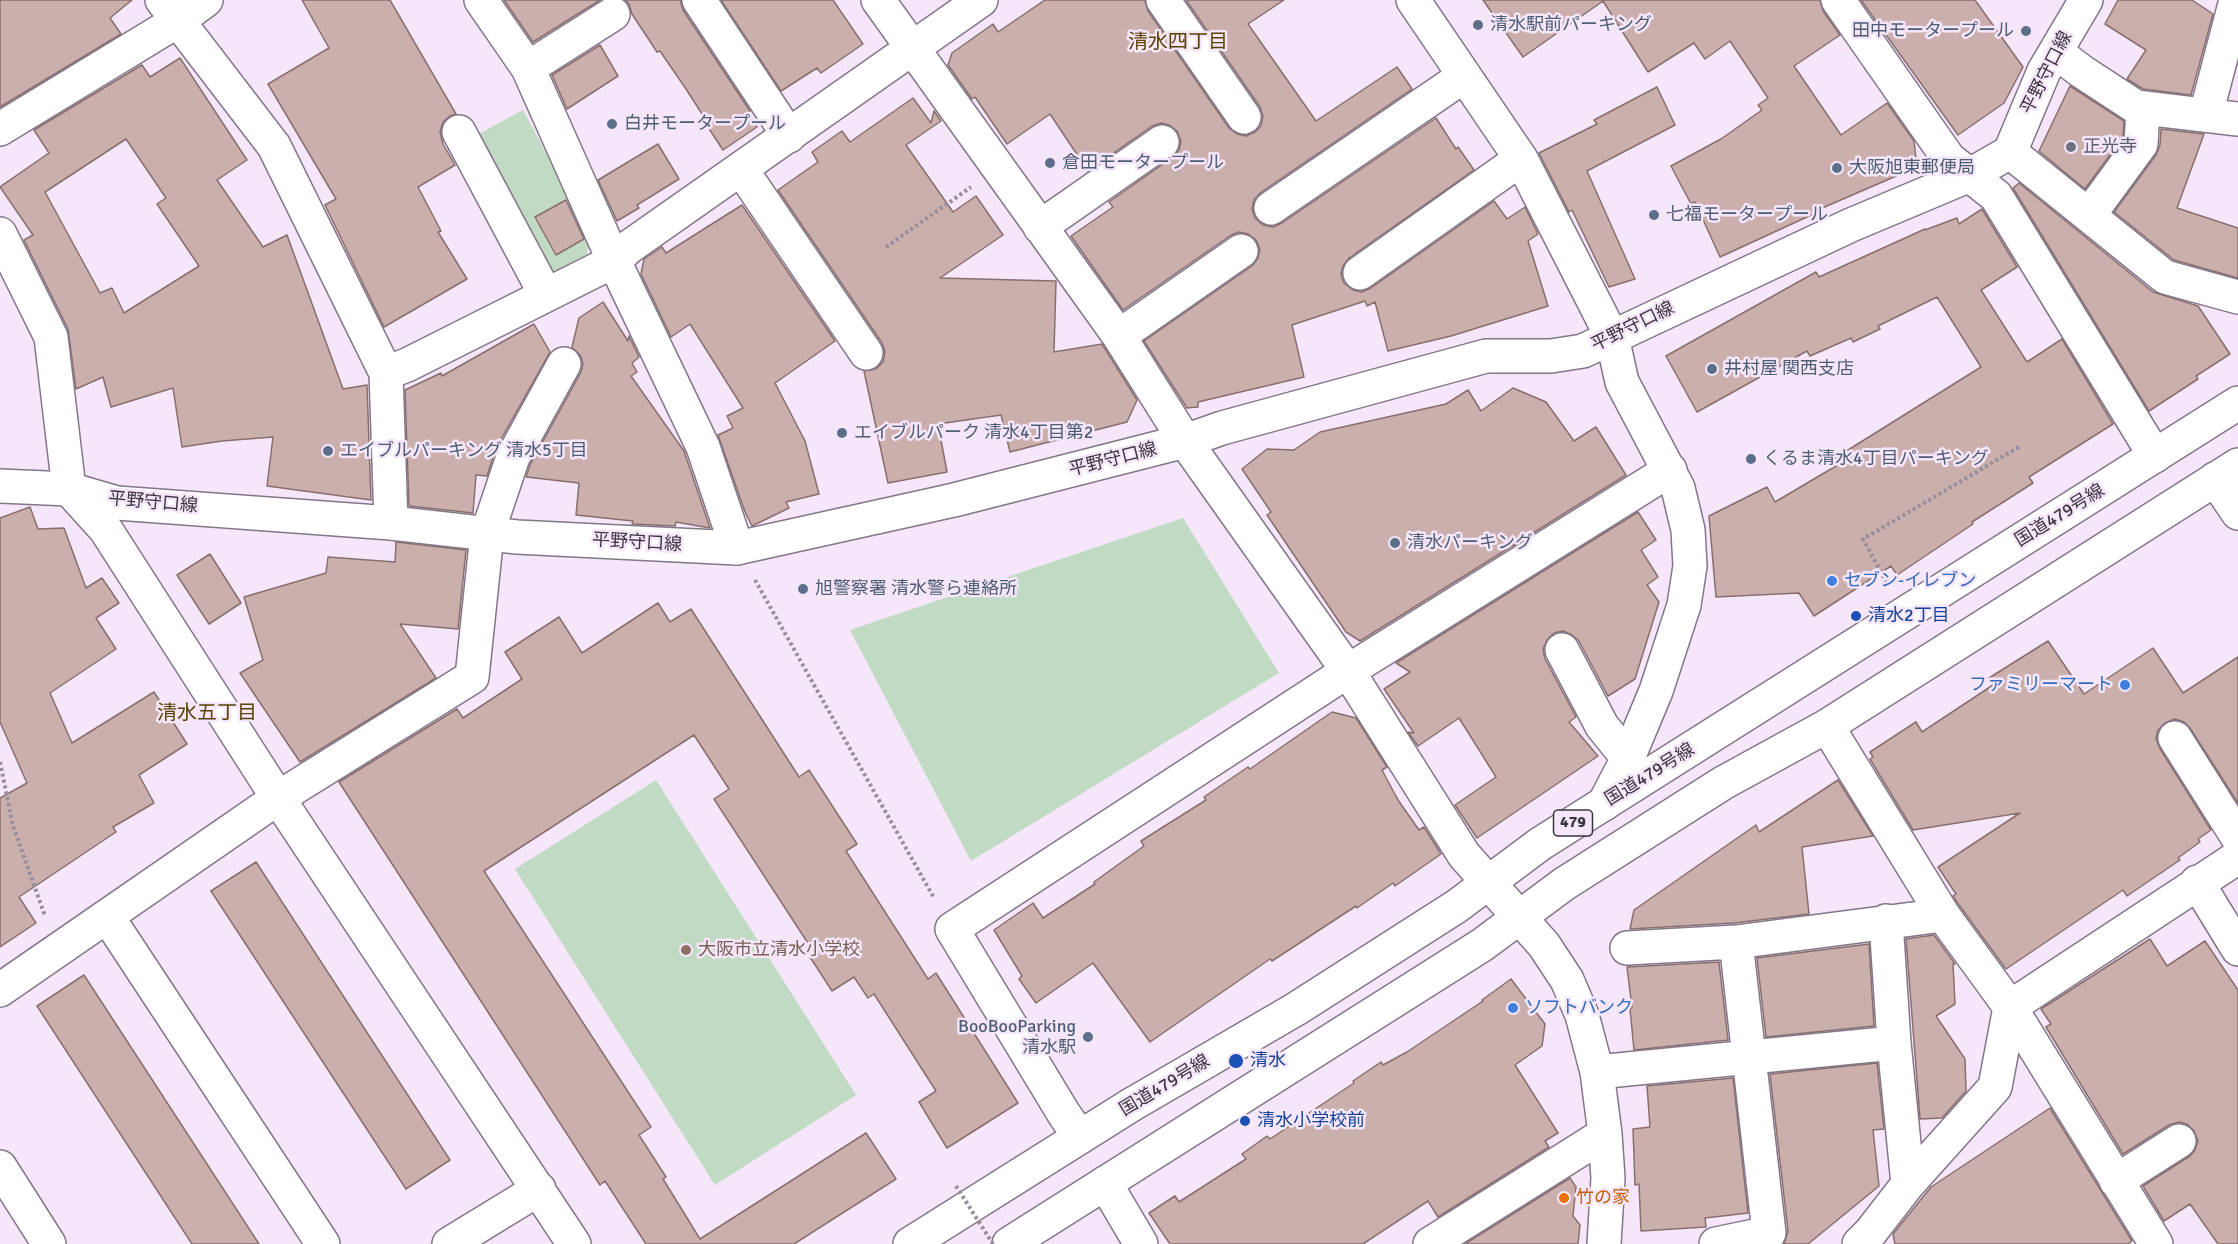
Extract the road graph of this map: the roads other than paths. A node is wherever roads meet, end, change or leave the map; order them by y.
1 (206, 0) edge
2 (481, 0) edge
3 (699, 0) edge
4 (878, 0) edge
5 (981, 0) edge
6 (1163, 0) edge
7 (1413, 0) edge
8 (2086, 0) edge
9 (2236, 0) edge
10 (1844, 2) edge
11 (170, 10) edge
12 (612, 14) dead end
13 (912, 50) junction
14 (2056, 52) junction
15 (528, 68) junction
16 (1464, 76) junction
17 (2143, 109) junction
18 (1244, 117) dead end
19 (2222, 117) edge
20 (0, 129) edge
21 (459, 132) dead end
22 (789, 136) junction
23 (1162, 142) dead end
24 (2010, 152) junction
25 (1521, 159) junction
26 (741, 169) junction
27 (1970, 175) junction
28 (1271, 208) dead end
29 (2089, 215) junction
30 (1040, 227) junction
31 (0, 234) edge
32 (1241, 250) dead end
33 (614, 261) junction
34 (1360, 273) dead end
35 (546, 295) junction
36 (2238, 297) edge
37 (1119, 336) junction
38 (1612, 337) junction
39 (866, 353) dead end
40 (564, 364) dead end
41 (386, 373) junction
42 (2238, 403) edge
43 (1185, 441) junction
44 (2155, 456) junction
45 (1670, 470) junction
46 (2227, 472) edge
47 (0, 486) edge
48 (69, 489) junction
49 (2238, 513) edge
50 (391, 523) junction
51 (487, 534) junction
52 (737, 548) junction
53 (1562, 650) dead end
54 (1348, 671) junction
55 (1827, 726) junction
56 (2175, 738) dead end
57 (1628, 758) junction
58 (278, 798) junction
59 (1604, 804) junction
60 (2238, 837) edge
61 (2238, 857) edge
62 (1488, 882) junction
63 (2197, 882) junction
64 (1943, 915) junction
65 (107, 916) junction
66 (1520, 917) junction
67 (1886, 921) junction
68 (1736, 942) junction
69 (1627, 948) dead end
70 (2238, 949) edge
71 (0, 990) edge
72 (2010, 1007) junction
73 (1894, 1043) junction
74 (1748, 1058) junction
75 (1597, 1072) junction
76 (1605, 1134) junction
77 (1080, 1137) junction
78 (2179, 1141) dead end
79 (0, 1167) edge
80 (2116, 1181) junction
81 (1105, 1183) junction
82 (1908, 1185) junction
83 (539, 1189) junction
84 (1770, 1238) edge
85 (1870, 1240) edge
86 (49, 1244) edge
87 (323, 1244) edge
88 (449, 1244) edge
89 (574, 1244) edge
90 (910, 1244) edge
91 (1009, 1244) edge
92 (1141, 1244) edge
93 (1430, 1244) edge
94 (1604, 1244) edge
95 (1716, 1244) edge
96 (2156, 1244) edge

1 - 11 main road
2 - 15 main road
3 - 22 main road
4 - 13 main road
5 - 13 main road
6 - 18 main road
7 - 16 main road
8 - 14 main road, 平野守口線
9 - 19 main road
10 - 27 main road
11 - 20 main road
11 - 41 main road
12 - 15 main road
13 - 22 main road
13 - 30 main road
14 - 17 main road
14 - 24 main road, 平野守口線
15 - 33 main road
16 - 25 main road
16 - 28 main road
17 - 19 main road
17 - 29 main road
21 - 35 main road
22 - 26 main road
23 - 30 main road
24 - 27 main road, 平野守口線
24 - 29 main road
25 - 34 main road
25 - 38 main road
26 - 33 main road
26 - 39 main road
27 - 38 main road, 平野守口線
27 - 44 main road
29 - 36 main road
30 - 37 main road
31 - 48 main road
32 - 37 main road
33 - 35 main road
33 - 52 main road
35 - 41 main road
37 - 43 main road
38 - 43 main road, 平野守口線
38 - 45 main road
40 - 51 main road
41 - 50 main road
42 - 44 main road, 国道479号線 / 479
43 - 52 main road, 平野守口線
43 - 54 main road
44 - 59 main road, 国道479号線 / 479
45 - 54 main road
45 - 57 main road
46 - 49 main road
46 - 55 main road, 479
47 - 48 main road, 平野守口線
48 - 50 main road, 平野守口線
48 - 58 main road
50 - 51 main road, 平野守口線
51 - 52 main road, 平野守口線
51 - 58 main road
53 - 57 main road
54 - 62 main road
54 - 77 main road
55 - 64 main road
55 - 66 main road, 479
56 - 60 main road
57 - 59 main road
58 - 65 main road
58 - 83 main road
59 - 62 main road, 国道479号線 / 479
61 - 63 main road
62 - 66 main road
62 - 77 main road, 国道479号線 / 479
63 - 70 main road
63 - 72 main road
64 - 67 main road
64 - 72 main road
65 - 71 main road
65 - 87 main road
66 - 75 main road
66 - 81 main road, 479
67 - 68 main road
67 - 73 main road
68 - 69 main road
68 - 74 main road
72 - 80 main road
72 - 82 main road
73 - 74 main road
73 - 82 main road
74 - 75 main road
74 - 84 main road
75 - 76 main road
76 - 93 main road
76 - 94 main road
77 - 90 main road, 国道479号線 / 479
78 - 80 main road
79 - 86 main road
80 - 96 main road
81 - 91 main road, 479
81 - 92 main road
82 - 85 main road
83 - 88 main road
83 - 89 main road
84 - 95 main road

